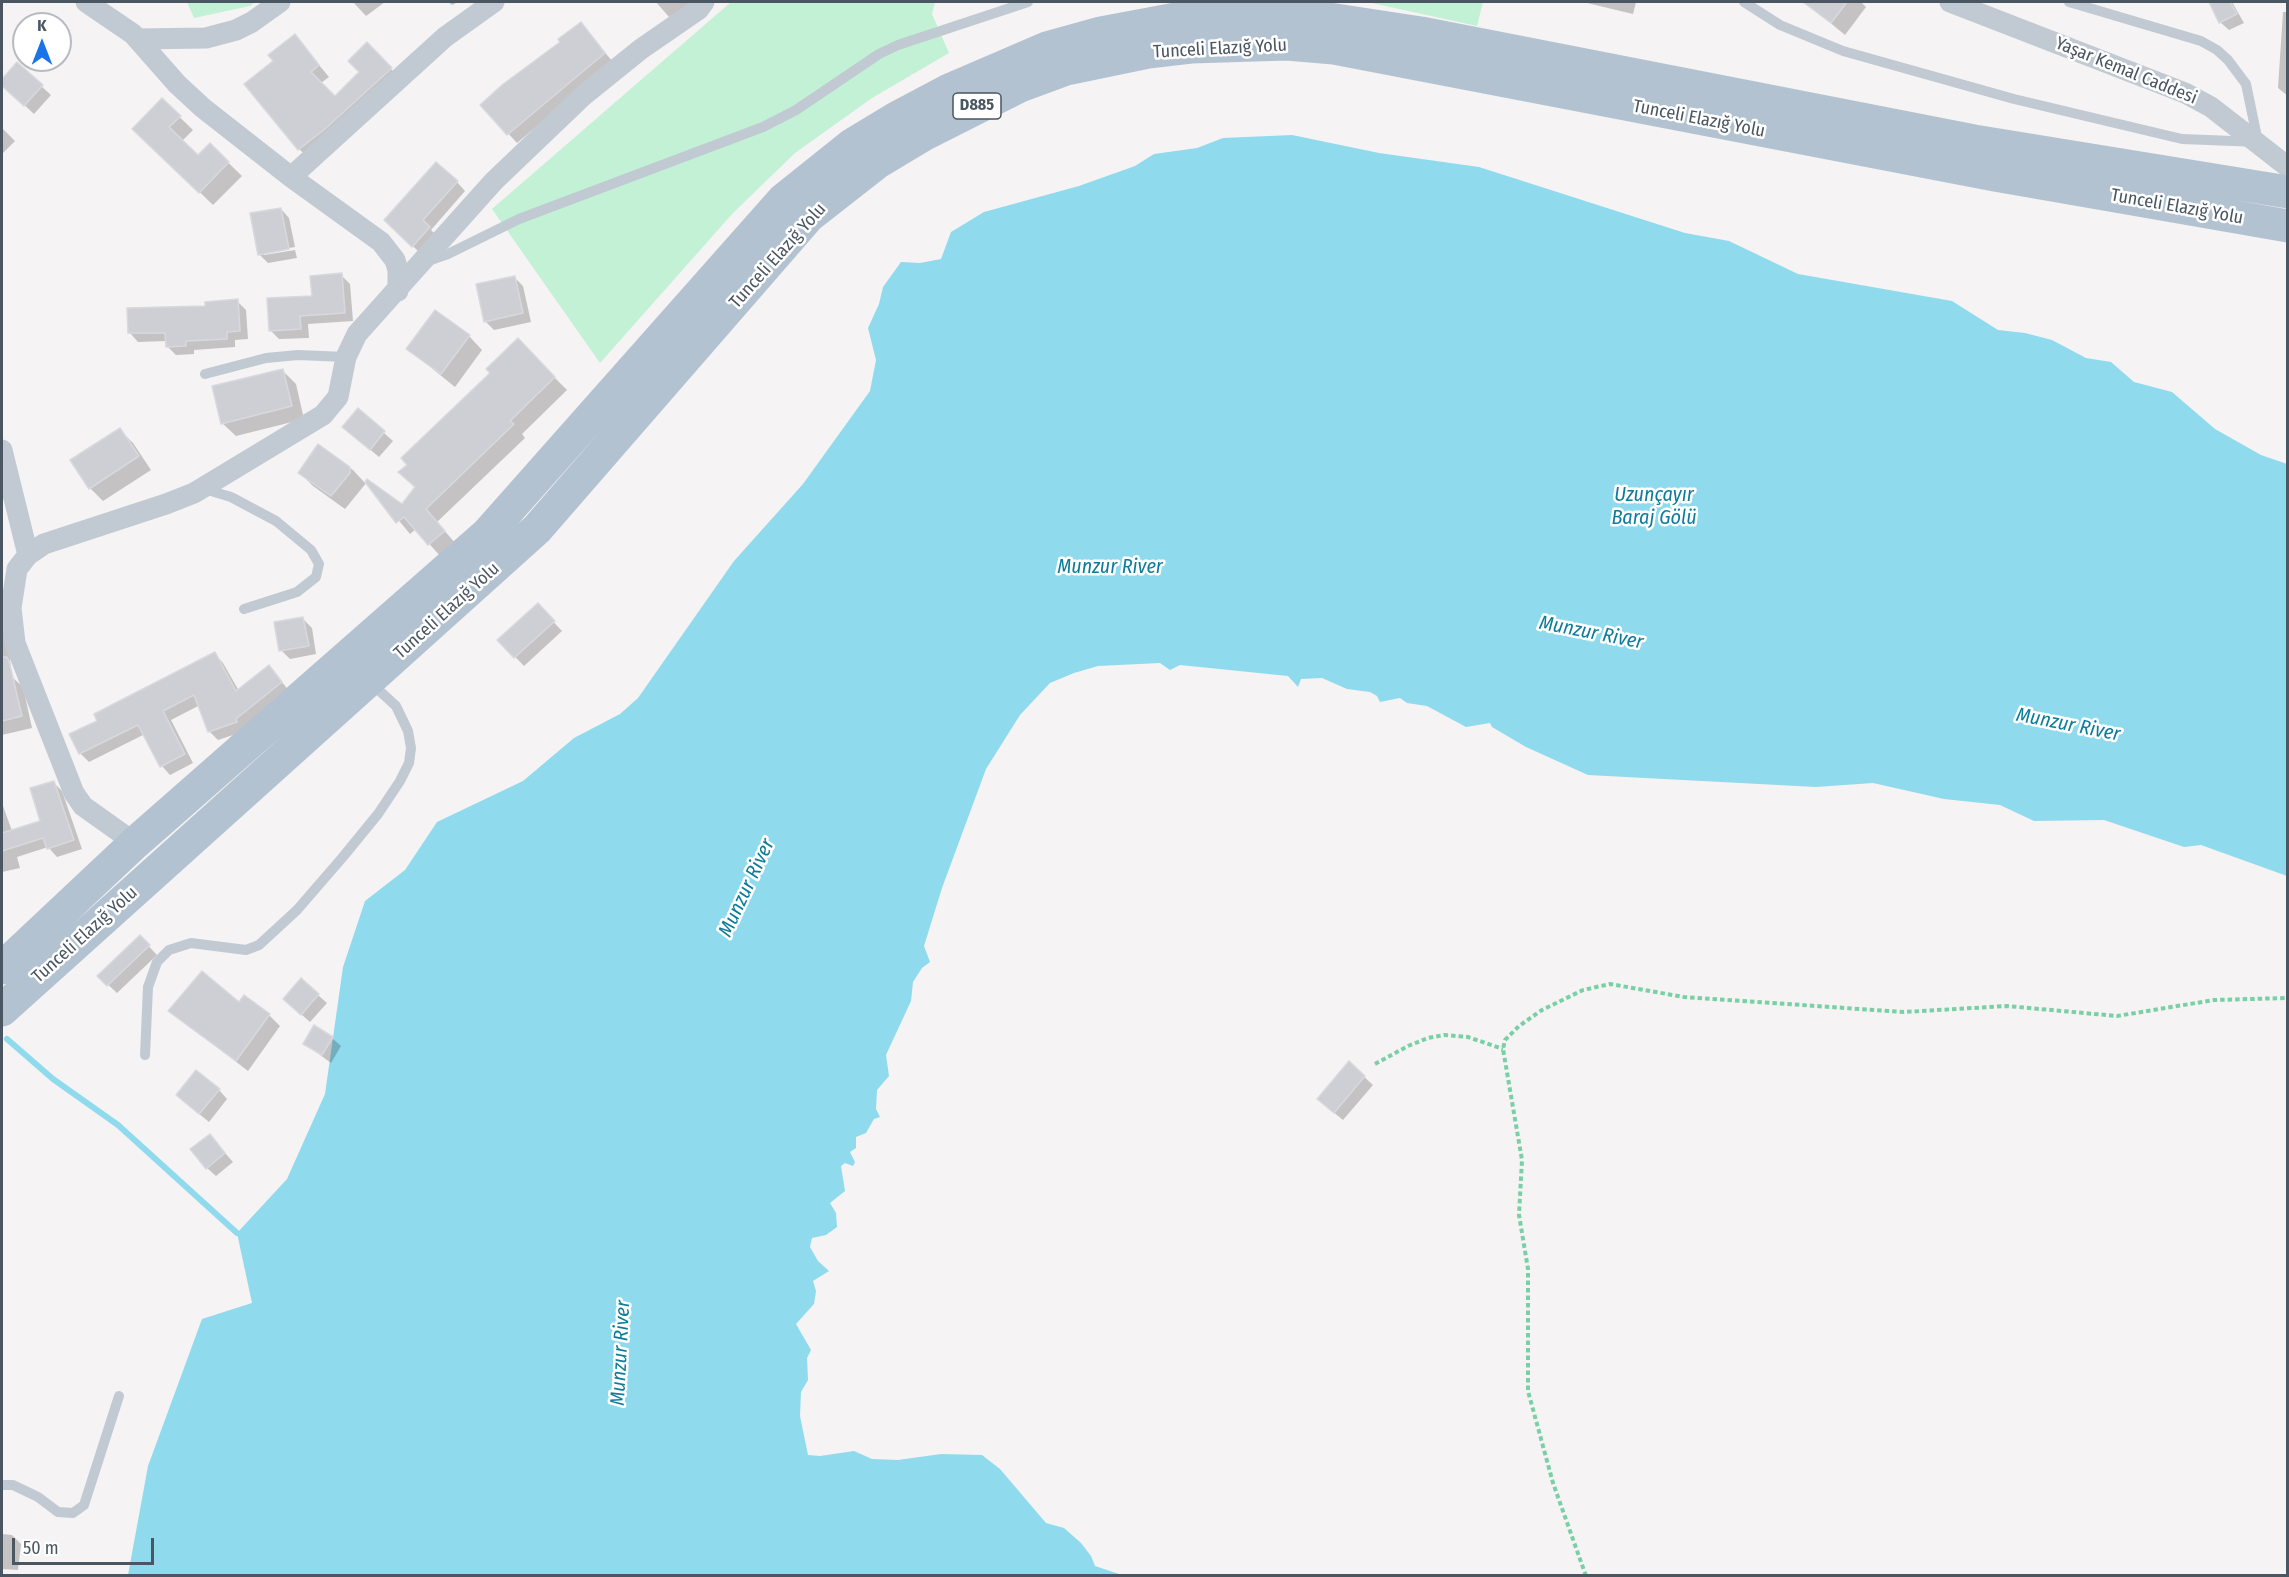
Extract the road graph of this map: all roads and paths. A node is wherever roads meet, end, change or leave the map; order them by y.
1 (86, 2) edge
2 (280, 2) edge
3 (494, 2) edge
4 (704, 2) edge
5 (1028, 2) edge
6 (1744, 2) edge
7 (1950, 2) edge
8 (2069, 2) edge
9 (1215, 8) edge
10 (137, 39) junction
11 (2258, 142) junction
12 (2288, 167) edge
13 (291, 177) junction
14 (2288, 192) edge
15 (2288, 226) edge
16 (423, 263) junction
17 (398, 291) junction
18 (346, 357) junction
19 (205, 374) dead end
20 (2, 450) edge
21 (201, 488) junction
22 (15, 566) edge
23 (244, 609) dead end
24 (369, 680) junction
25 (135, 843) junction
26 (2, 968) edge
27 (2288, 998) edge
28 (2, 1010) edge
29 (1503, 1049) junction
30 (145, 1055) dead end
31 (1375, 1064) dead end
32 (119, 1396) dead end
33 (2, 1485) edge
34 (1586, 1575) edge

1 - 10 street
2 - 10 street
3 - 13 street
4 - 16 street
5 - 16 lane
6 - 11 lane
7 - 11 street, Yaşar Kemal Caddesi
8 - 11 lane
9 - 14 main road, Tunceli Elazığ Yolu / D885
9 - 25 main road, Tunceli Elazığ Yolu / D885
10 - 13 street
11 - 12 street, Yaşar Kemal Caddesi
13 - 17 street
15 - 24 main road, Tunceli Elazığ Yolu / D885
16 - 17 street
17 - 18 street
18 - 19 lane
18 - 21 street
20 - 22 street
21 - 22 street
21 - 23 lane
22 - 25 street
24 - 28 main road, Tunceli Elazığ Yolu / D885
24 - 30 lane
25 - 26 main road, Tunceli Elazığ Yolu / D885
27 - 29 path
29 - 31 path
29 - 34 path
32 - 33 lane

